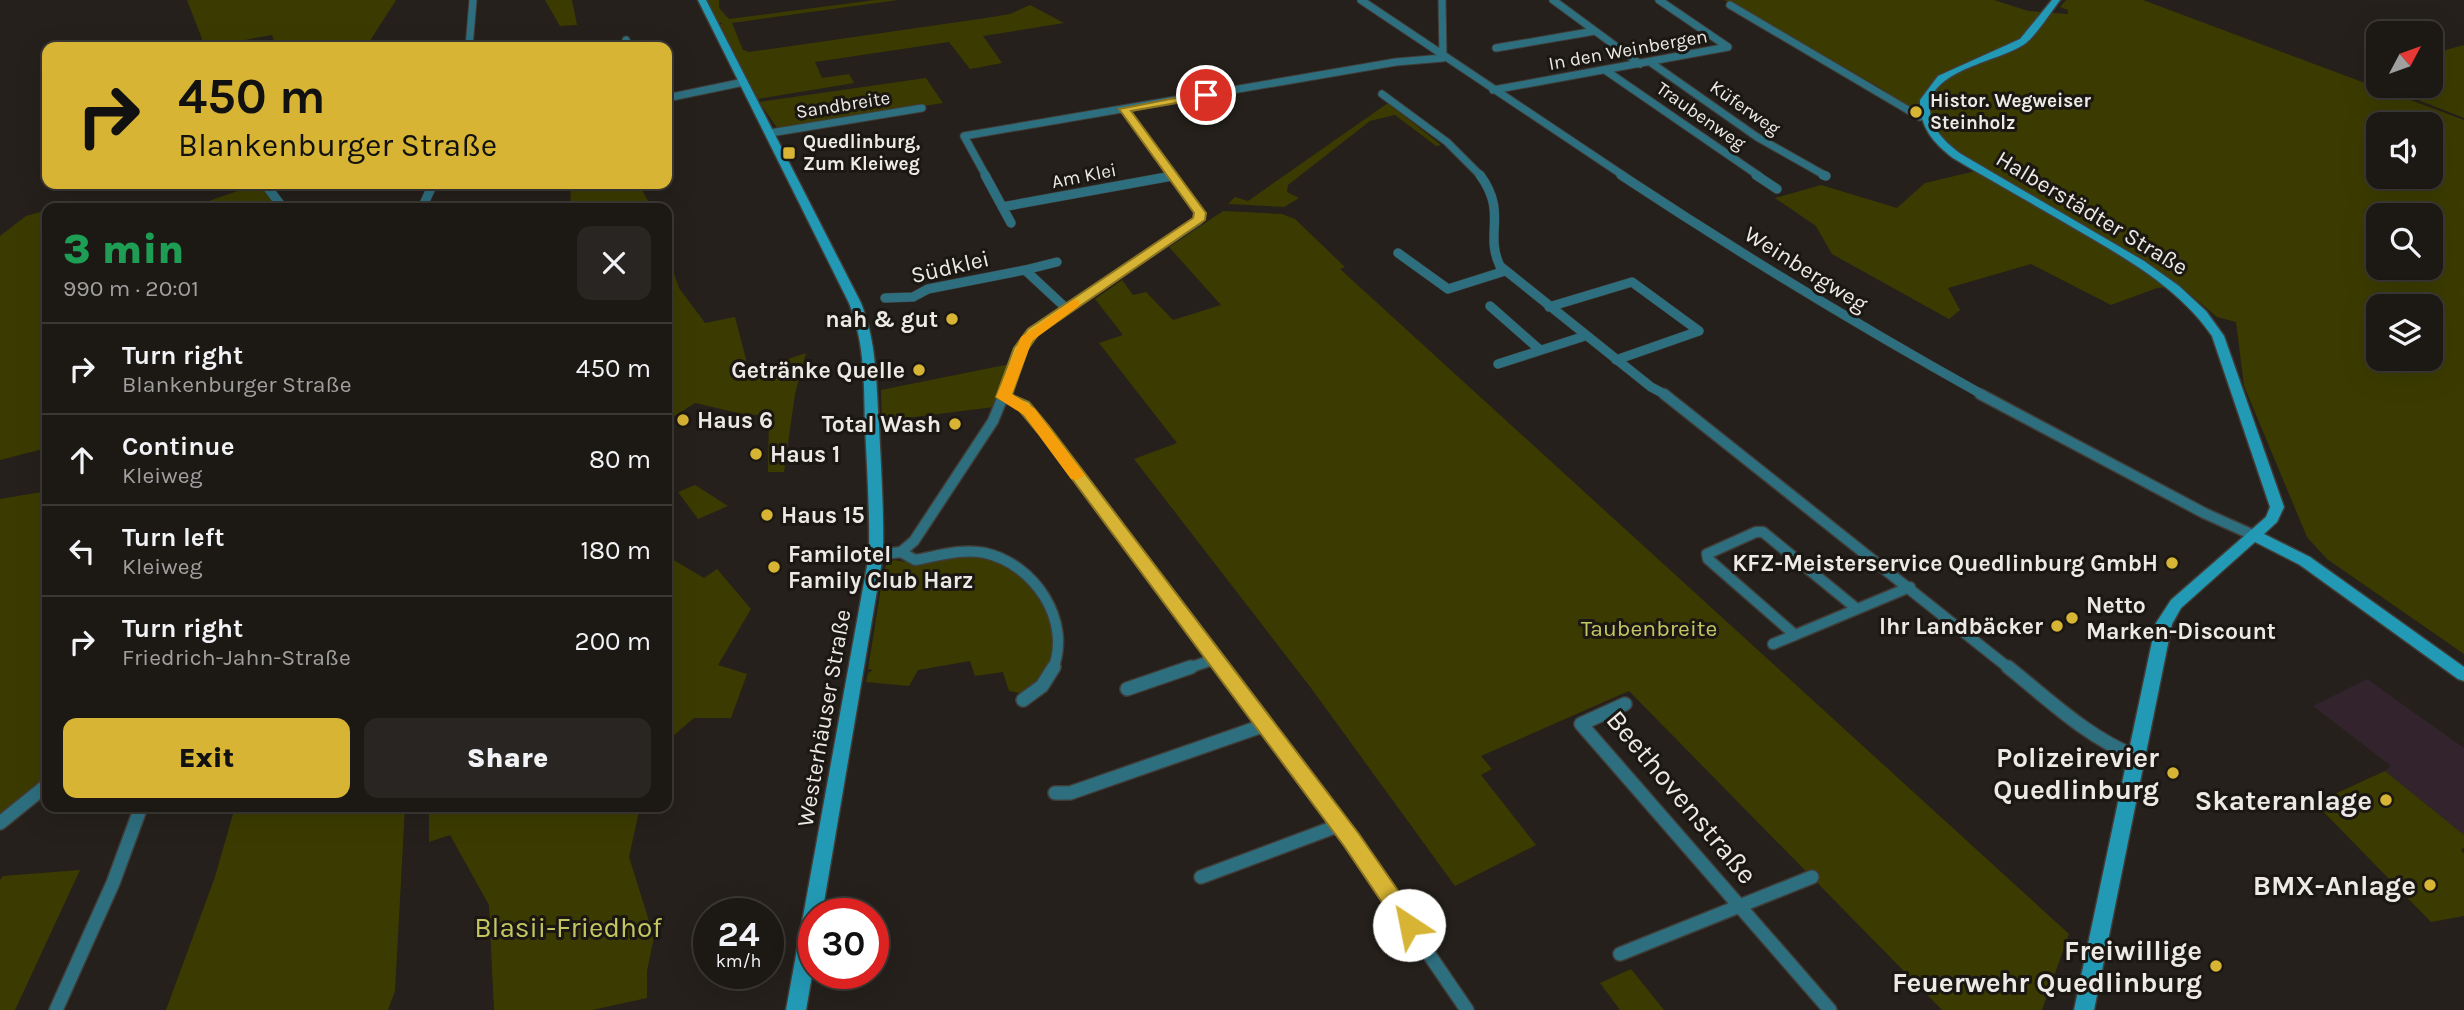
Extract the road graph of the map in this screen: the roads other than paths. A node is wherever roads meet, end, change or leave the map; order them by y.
1 (473, 0) edge
2 (702, 0) edge
3 (1360, 0) edge
4 (1442, 0) edge
5 (1553, 0) edge
6 (1659, 0) edge
7 (2056, 0) edge
8 (1730, 5) dead end
9 (1595, 31) junction
10 (469, 42) edge
11 (1496, 48) dead end
12 (1443, 58) junction
13 (1650, 62) junction
14 (1640, 64) junction
15 (1605, 70) junction
16 (744, 82) junction
17 (1493, 90) junction
18 (1382, 94) dead end
19 (672, 97) edge
20 (922, 108) dead end
21 (1124, 109) junction
22 (1922, 115) junction
23 (770, 133) junction
24 (1172, 176) junction
25 (1826, 176) dead end
26 (1777, 189) dead end
27 (1002, 207) junction
28 (1011, 223) dead end
29 (1398, 253) dead end
30 (1057, 262) dead end
31 (1025, 270) junction
32 (1505, 271) junction
33 (885, 298) dead end
34 (1490, 306) dead end
35 (1549, 307) junction
36 (1067, 309) junction
37 (1586, 336) junction
38 (1540, 350) junction
39 (1616, 360) junction
40 (1498, 364) dead end
41 (1004, 397) junction
42 (2272, 519) junction
43 (2253, 535) junction
44 (901, 552) junction
45 (876, 555) junction
46 (2318, 570) junction
47 (1910, 587) junction
48 (1857, 609) junction
49 (1795, 635) junction
50 (1773, 643) dead end
51 (1215, 659) junction
52 (2464, 675) edge
53 (1127, 689) dead end
54 (1023, 700) dead end
55 (1625, 704) dead end
56 (1265, 725) junction
57 (2135, 756) junction
58 (42, 789) edge
59 (1055, 793) dead end
60 (139, 812) edge
61 (0, 823) edge
62 (1340, 825) junction
63 (1201, 877) dead end
64 (1811, 877) dead end
65 (1742, 908) junction
66 (1620, 954) dead end
67 (56, 1010) edge
68 (796, 1010) edge
69 (1467, 1010) edge
70 (1830, 1010) edge
71 (2084, 1010) edge

1 - 10 street
2 - 16 main road, Westerhäuser Straße
3 - 12 street, Weinbergweg
4 - 12 street
5 - 9 street
6 - 13 street, In den Weinbergen
7 - 22 main road
8 - 22 street
9 - 11 street
9 - 14 street
12 - 17 street, Weinbergweg
12 - 21 street
13 - 14 street, In den Weinbergen
13 - 25 street, Küferweg
14 - 15 street, In den Weinbergen
15 - 17 street, In den Weinbergen
15 - 26 street, Traubenweg
16 - 19 street
16 - 23 main road, Westerhäuser Straße
17 - 43 street, Weinbergweg
18 - 32 street
20 - 23 street, Sandbreite
21 - 24 street
21 - 27 street
22 - 42 main road, Halberstädter Straße
23 - 45 main road, Westerhäuser Straße
24 - 27 street, Am Klei
24 - 36 street
27 - 28 street
29 - 32 street
30 - 31 street, Südklei
31 - 33 street, Südklei
31 - 36 street, Südklei
32 - 35 street
34 - 38 street
35 - 37 street
35 - 39 street
36 - 41 street
37 - 38 street
37 - 39 street
38 - 40 street
39 - 47 street
41 - 44 street
41 - 51 street
42 - 43 main road
42 - 46 main road
43 - 46 main road
43 - 57 main road
44 - 45 street
44 - 54 street
45 - 68 main road, Westerhäuser Straße
46 - 52 main road
47 - 48 street
47 - 57 street
48 - 49 street
48 - 49 street
49 - 50 street
51 - 53 street
51 - 56 street
55 - 65 street, Beethovenstraße
56 - 59 street
56 - 62 street
57 - 71 main road
58 - 61 street
60 - 67 street
62 - 63 street
62 - 69 street
64 - 65 street, Beethovenstraße
65 - 66 street, Beethovenstraße
65 - 70 street, Beethovenstraße

